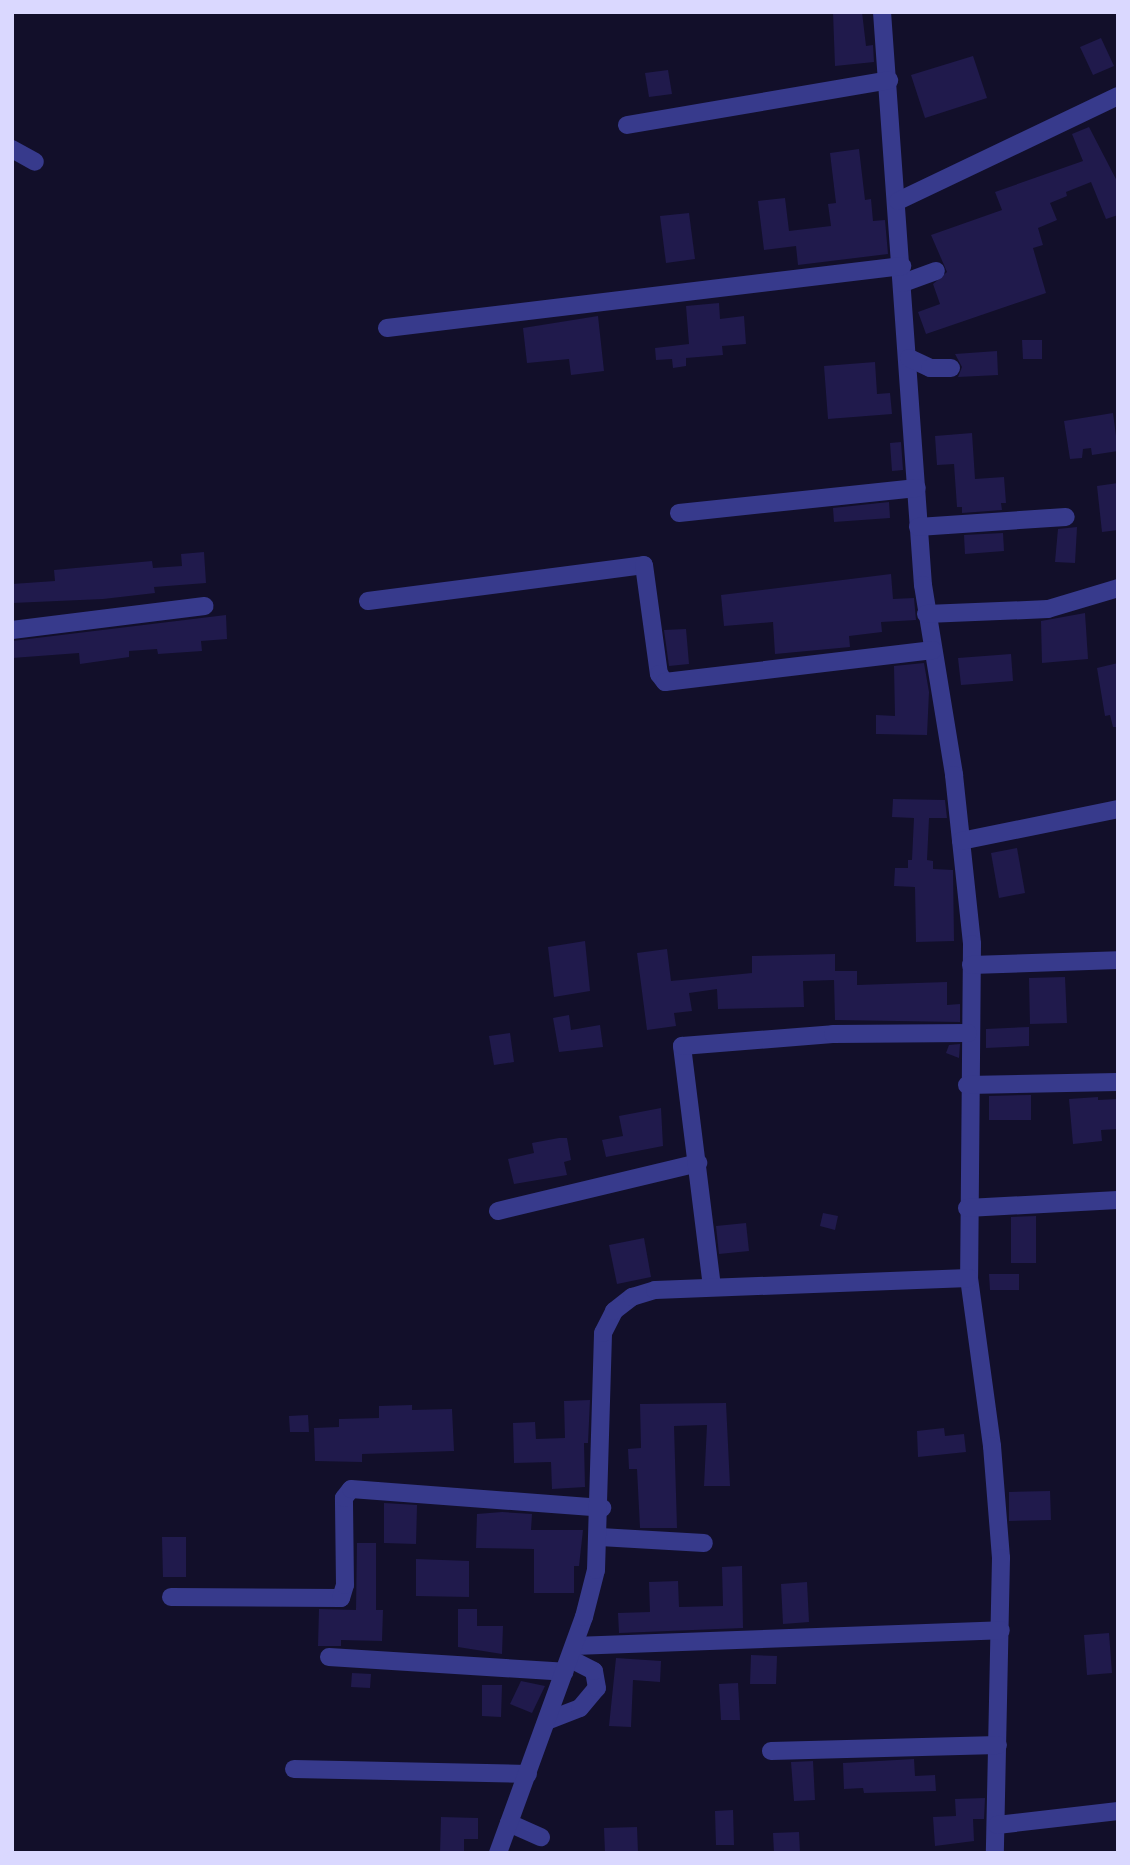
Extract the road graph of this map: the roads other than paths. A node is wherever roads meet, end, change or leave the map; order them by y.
1 (883, 12) edge
2 (889, 80) junction
3 (1118, 96) edge
4 (627, 125) dead end
5 (12, 149) edge
6 (34, 162) dead end
7 (898, 201) junction
8 (936, 271) dead end
9 (902, 275) junction
10 (387, 328) dead end
11 (909, 358) junction
12 (951, 368) dead end
13 (917, 488) junction
14 (679, 513) dead end
15 (1066, 517) dead end
16 (918, 527) junction
17 (1118, 588) edge
18 (368, 601) dead end
19 (205, 606) dead end
20 (926, 614) junction
21 (12, 630) edge
22 (933, 650) junction
23 (1118, 810) edge
24 (961, 841) junction
25 (1118, 960) edge
26 (971, 965) junction
27 (968, 1032) junction
28 (1118, 1082) edge
29 (967, 1085) junction
30 (698, 1163) junction
31 (1118, 1200) edge
32 (967, 1208) junction
33 (498, 1211) dead end
34 (969, 1278) junction
35 (712, 1287) junction
36 (602, 1508) junction
37 (600, 1537) junction
38 (704, 1543) dead end
39 (171, 1597) dead end
40 (1001, 1630) junction
41 (329, 1657) dead end
42 (570, 1659) junction
43 (549, 1720) junction
44 (998, 1745) junction
45 (771, 1751) dead end
46 (294, 1769) dead end
47 (528, 1774) junction
48 (1118, 1811) edge
49 (509, 1823) junction
50 (997, 1825) junction
51 (541, 1837) dead end
52 (498, 1853) edge
53 (995, 1853) edge

1 - 2 street
2 - 4 street
2 - 7 street
3 - 7 street
5 - 6 street
7 - 9 street
8 - 9 street
9 - 10 street
9 - 11 street
11 - 12 street
11 - 13 street
13 - 14 street
13 - 16 street
15 - 16 street
16 - 20 street
17 - 20 street
18 - 22 street
19 - 21 street
20 - 22 street
22 - 24 street
23 - 24 street
24 - 26 street
25 - 26 street
26 - 27 street
27 - 29 street
27 - 30 street
28 - 29 street
29 - 32 street
30 - 33 street
30 - 35 street
31 - 32 street
32 - 34 street
34 - 35 street
34 - 40 street
35 - 36 street
36 - 37 street
36 - 39 street
37 - 38 street
37 - 42 street
40 - 42 street
40 - 44 street
41 - 42 street
42 - 43 street
42 - 43 street
43 - 47 street
44 - 45 street
44 - 50 street
46 - 47 street
47 - 49 street
48 - 50 street
49 - 51 street
49 - 52 street
50 - 53 street

